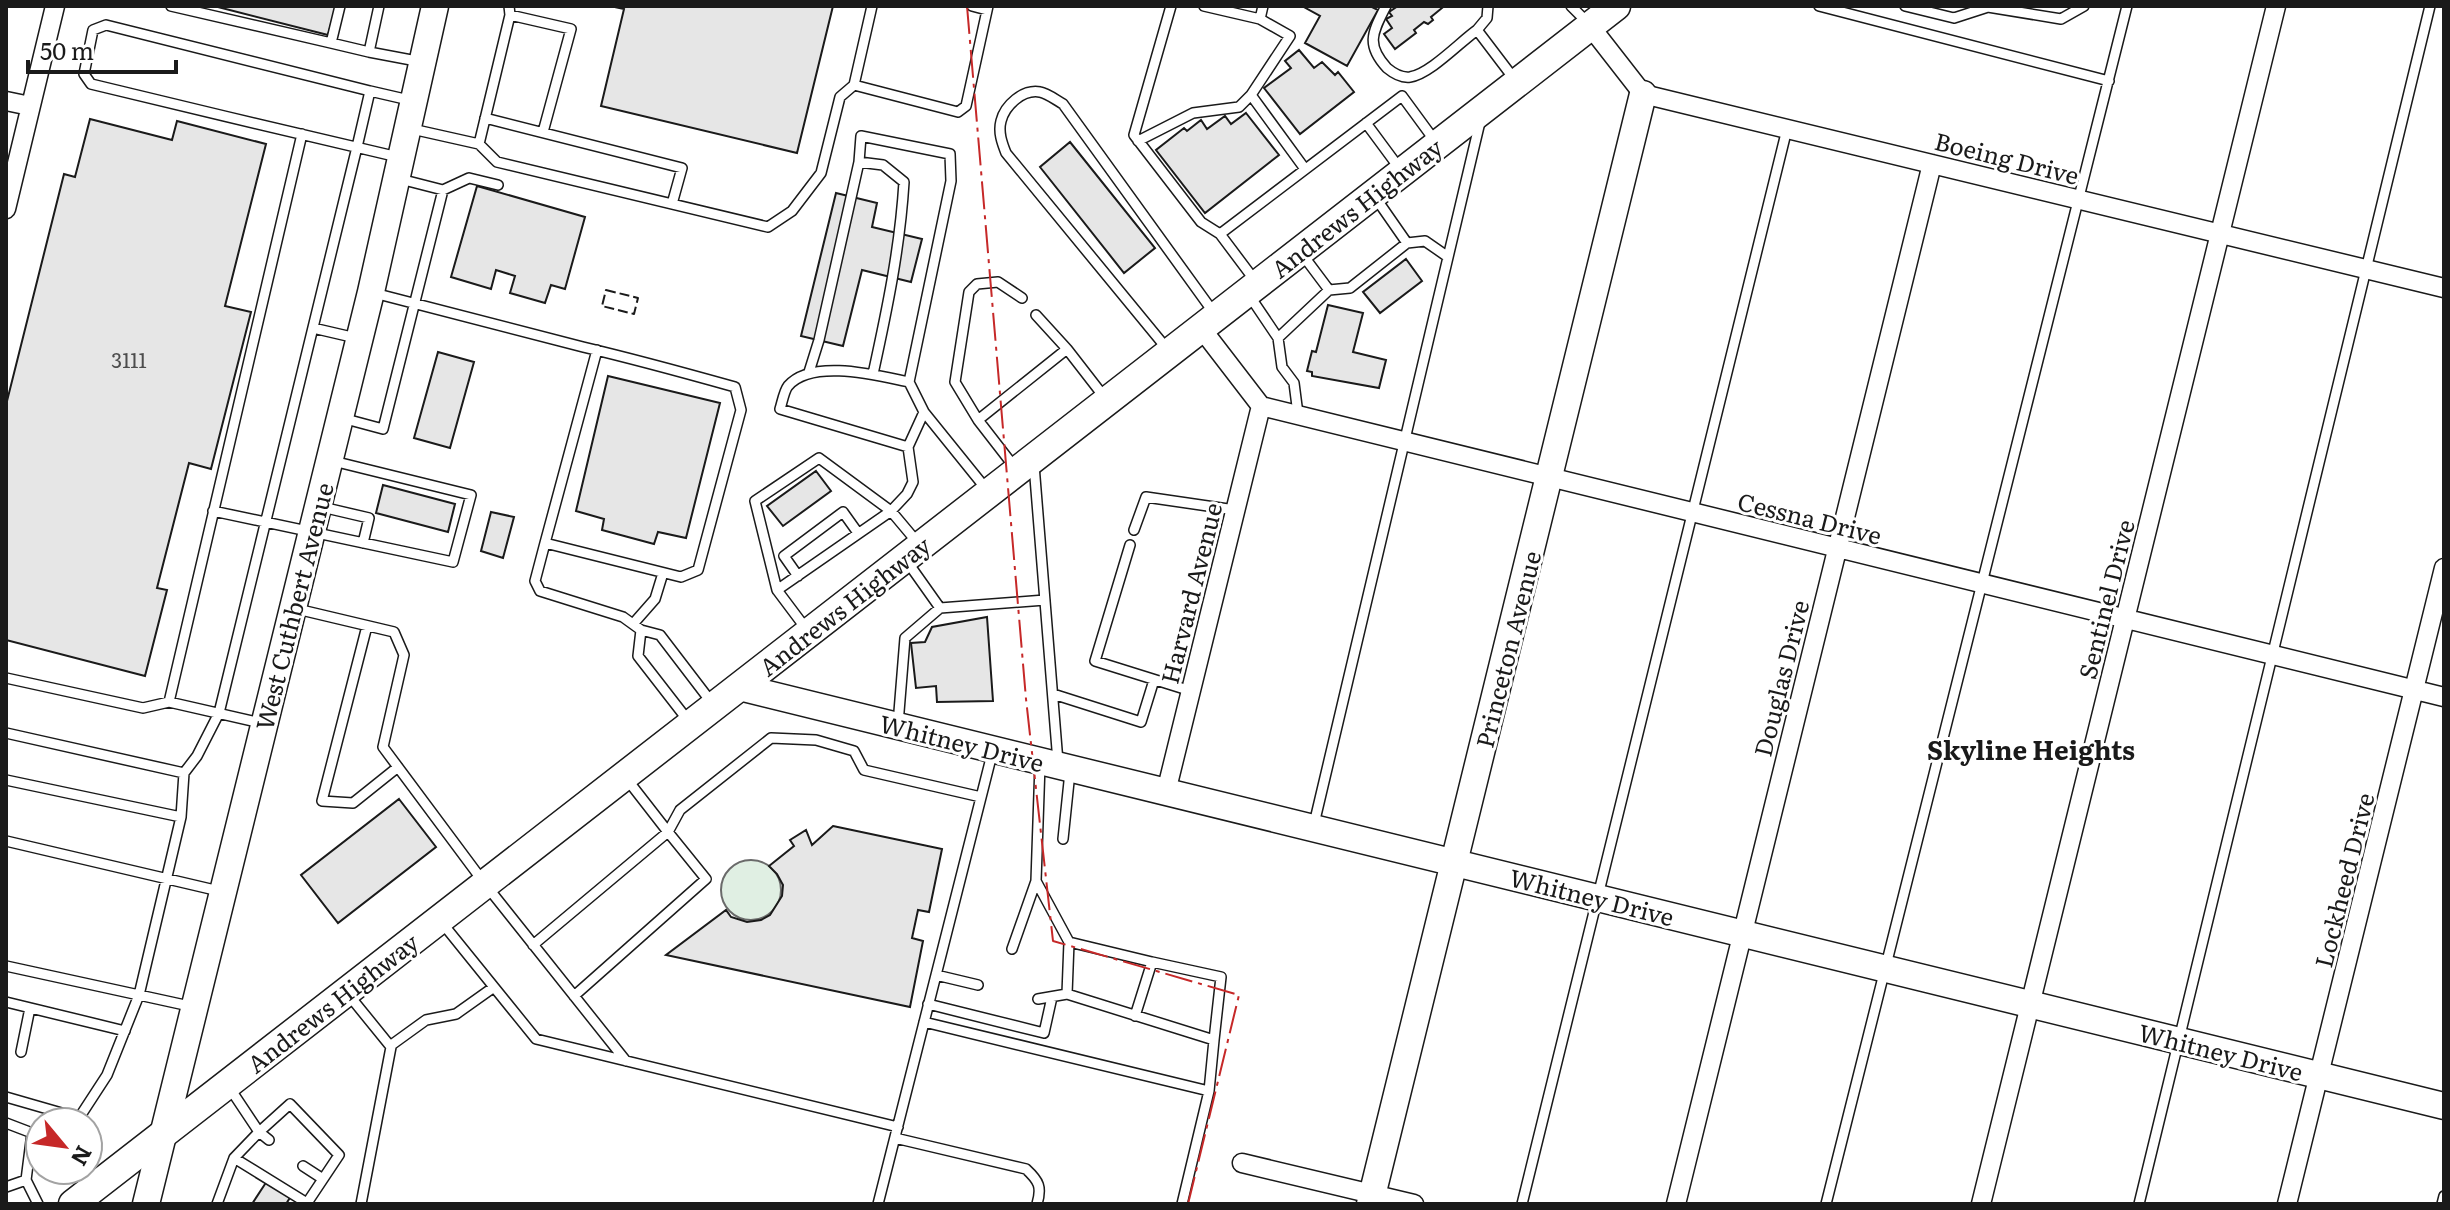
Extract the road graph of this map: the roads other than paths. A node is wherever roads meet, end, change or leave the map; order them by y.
1 (55, 6) edge
2 (171, 6) edge
3 (340, 6) edge
4 (379, 6) edge
5 (435, 6) edge
6 (872, 6) edge
7 (972, 6) edge
8 (1171, 6) edge
9 (1204, 6) edge
10 (1263, 6) edge
11 (1386, 6) edge
12 (1488, 6) edge
13 (1616, 6) edge
14 (1819, 6) edge
15 (1905, 6) edge
16 (2084, 6) edge
17 (2127, 6) edge
18 (2276, 6) edge
19 (2430, 6) edge
20 (1988, 7) edge
21 (988, 8) edge
22 (509, 11) edge
23 (1580, 16) edge
24 (1260, 19) junction
25 (1477, 30) junction
26 (331, 43) junction
27 (369, 52) junction
28 (422, 62) junction
29 (2109, 81) junction
30 (1517, 83) junction
31 (854, 85) junction
32 (370, 91) junction
33 (1643, 94) junction
34 (1251, 95) junction
35 (6, 101) edge
36 (414, 102) junction
37 (30, 106) junction
38 (1483, 108) junction
39 (485, 118) junction
40 (1366, 123) junction
41 (408, 129) junction
42 (1787, 129) junction
43 (543, 132) junction
44 (302, 134) junction
45 (1138, 141) junction
46 (479, 144) junction
47 (1437, 144) junction
48 (357, 147) junction
49 (859, 162) junction
50 (1932, 164) junction
51 (399, 168) junction
52 (1305, 169) junction
53 (1402, 172) junction
54 (498, 185) dead end
55 (443, 190) junction
56 (1373, 194) junction
57 (2079, 199) junction
58 (672, 204) junction
59 (6, 209) edge
60 (2220, 233) junction
61 (1220, 234) junction
62 (1407, 243) junction
63 (1300, 251) junction
64 (1448, 257) junction
65 (2367, 269) junction
66 (1252, 288) junction
67 (2444, 288) edge
68 (1329, 290) junction
69 (371, 292) junction
70 (1022, 298) dead end
71 (416, 304) junction
72 (1036, 315) dead end
73 (1208, 322) junction
74 (313, 328) junction
75 (1278, 338) junction
76 (359, 339) junction
77 (1067, 349) junction
78 (597, 350) junction
79 (1170, 352) junction
80 (809, 372) junction
81 (873, 374) junction
82 (909, 382) junction
83 (1107, 401) junction
84 (1261, 406) junction
85 (924, 412) junction
86 (1298, 415) junction
87 (340, 417) junction
88 (978, 420) junction
89 (1405, 442) junction
90 (908, 447) junction
91 (329, 460) junction
92 (1025, 464) junction
93 (1548, 478) junction
94 (989, 492) junction
95 (318, 506) junction
96 (1235, 510) junction
97 (213, 511) junction
98 (891, 511) junction
99 (1694, 513) junction
100 (265, 522) junction
101 (1134, 530) dead end
102 (312, 532) junction
103 (858, 533) junction
104 (363, 543) junction
105 (545, 543) junction
106 (1130, 545) dead end
107 (1837, 548) junction
108 (913, 552) junction
109 (2444, 568) edge
110 (663, 573) junction
111 (798, 576) junction
112 (1984, 584) junction
113 (777, 590) junction
114 (1045, 600) junction
115 (293, 608) junction
116 (940, 608) junction
117 (2125, 619) junction
118 (367, 626) junction
119 (637, 627) junction
120 (809, 633) junction
121 (2272, 655) junction
122 (6, 678) edge
123 (1154, 680) junction
124 (739, 687) junction
125 (2414, 690) junction
126 (1191, 691) junction
127 (1053, 694) junction
128 (2444, 697) edge
129 (169, 702) junction
130 (715, 706) junction
131 (219, 713) junction
132 (264, 724) junction
133 (691, 724) junction
134 (897, 726) junction
135 (6, 733) edge
136 (993, 749) junction
137 (1056, 765) junction
138 (398, 767) junction
139 (184, 773) junction
140 (624, 776) junction
141 (6, 780) edge
142 (1166, 792) junction
143 (981, 797) junction
144 (181, 817) junction
145 (1314, 828) junction
146 (668, 832) junction
147 (1063, 839) dead end
148 (6, 841) edge
149 (1455, 862) junction
150 (166, 880) junction
151 (1036, 881) junction
152 (485, 884) junction
153 (222, 892) junction
154 (1599, 897) junction
155 (439, 919) junction
156 (1742, 933) junction
157 (1069, 942) junction
158 (533, 945) junction
159 (1012, 949) dead end
160 (1152, 962) junction
161 (6, 966) edge
162 (1886, 968) junction
163 (936, 975) junction
164 (978, 985) dead end
165 (494, 987) junction
166 (346, 992) junction
167 (1067, 994) junction
168 (139, 995) junction
169 (574, 996) junction
170 (1052, 997) junction
171 (1038, 999) dead end
172 (6, 1002) edge
173 (2031, 1003) junction
174 (928, 1004) junction
175 (194, 1007) junction
176 (30, 1008) junction
177 (1135, 1016) junction
178 (924, 1022) junction
179 (125, 1031) junction
180 (1214, 1040) junction
181 (2179, 1040) junction
182 (390, 1046) junction
183 (21, 1052) dead end
184 (626, 1061) junction
185 (2319, 1075) junction
186 (227, 1084) junction
187 (1209, 1091) junction
188 (10, 1095) edge
189 (2444, 1106) edge
190 (898, 1127) junction
191 (259, 1132) junction
192 (162, 1134) junction
193 (895, 1138) junction
194 (269, 1140) dead end
195 (234, 1158) junction
196 (1242, 1163) dead end
197 (303, 1166) dead end
198 (323, 1179) junction
199 (29, 1186) edge
200 (2444, 1196) edge
201 (1372, 1199) edge
202 (38, 1204) edge
203 (73, 1204) edge
204 (146, 1204) edge
205 (217, 1204) edge
206 (306, 1204) edge
207 (361, 1204) edge
208 (878, 1204) edge
209 (1037, 1204) edge
210 (1182, 1204) edge
211 (1414, 1204) edge
212 (1522, 1204) edge
213 (1676, 1204) edge
214 (1826, 1204) edge
215 (1981, 1204) edge
216 (2139, 1204) edge
217 (2287, 1204) edge
218 (2442, 1204) edge

1 - 37 street
2 - 26 lane
3 - 26 lane
4 - 27 lane
5 - 28 street, West Cuthbert Avenue
6 - 31 lane
7 - 21 lane
8 - 45 lane
9 - 24 lane
10 - 24 lane
11 - 25 lane
12 - 25 lane
13 - 23 main road, Andrews Highway
14 - 29 lane
15 - 20 lane
16 - 20 lane
17 - 29 lane
18 - 60 street, Sentinel Drive
19 - 65 lane
21 - 31 lane
22 - 39 lane
22 - 43 lane
23 - 30 main road, Andrews Highway
23 - 33 street
24 - 34 lane
25 - 30 lane
26 - 27 lane
27 - 28 lane
28 - 36 street, West Cuthbert Avenue
29 - 57 lane
30 - 38 main road, Andrews Highway
31 - 58 lane
32 - 36 lane
32 - 44 lane
32 - 48 lane
33 - 42 street, Boeing Drive
33 - 93 street, Princeton Avenue
34 - 45 lane
34 - 52 lane
35 - 37 street
36 - 41 street, West Cuthbert Avenue
37 - 59 street
38 - 47 main road, Andrews Highway
38 - 64 lane
39 - 43 lane
39 - 46 lane
40 - 47 lane
40 - 52 lane
40 - 53 lane
41 - 46 lane
41 - 51 street, West Cuthbert Avenue
42 - 50 street, Boeing Drive
42 - 99 lane
43 - 58 lane
44 - 48 lane
44 - 97 lane
45 - 61 lane
46 - 58 lane
47 - 53 main road, Andrews Highway
48 - 51 lane
48 - 74 lane
49 - 80 lane
49 - 81 lane
49 - 82 lane
50 - 57 street, Boeing Drive
50 - 107 street, Douglas Drive
51 - 55 lane
51 - 69 street, West Cuthbert Avenue
52 - 61 lane
53 - 56 main road, Andrews Highway
54 - 55 lane
55 - 71 lane
56 - 62 lane
56 - 63 main road, Andrews Highway
57 - 60 street, Boeing Drive
57 - 112 lane
60 - 65 street, Boeing Drive
60 - 117 street, Sentinel Drive
61 - 66 lane
62 - 64 lane
62 - 68 lane
63 - 66 main road, Andrews Highway
63 - 68 lane
64 - 89 lane
65 - 67 street, Boeing Drive
65 - 121 lane
66 - 73 main road, Andrews Highway
66 - 75 lane
68 - 75 lane
69 - 71 lane
69 - 76 street, West Cuthbert Avenue
70 - 88 lane
71 - 78 lane
71 - 87 lane
72 - 77 lane
73 - 79 main road, Andrews Highway
73 - 79 lane
73 - 84 street
74 - 76 lane
74 - 100 lane
75 - 86 lane
76 - 87 street, West Cuthbert Avenue
77 - 83 lane
77 - 88 lane
78 - 105 lane
78 - 110 lane
79 - 83 main road, Andrews Highway
80 - 81 lane
80 - 90 lane
81 - 82 lane
82 - 85 lane
83 - 92 main road, Andrews Highway
84 - 86 street, Cessna Drive
84 - 96 street, Harvard Avenue
85 - 90 lane
85 - 94 lane
86 - 89 street, Cessna Drive
87 - 91 street, West Cuthbert Avenue
88 - 92 lane
89 - 93 street, Cessna Drive
89 - 145 lane
90 - 98 lane
91 - 95 street, West Cuthbert Avenue
91 - 104 lane
92 - 94 main road, Andrews Highway
92 - 114 lane
93 - 99 street, Cessna Drive
93 - 149 street, Princeton Avenue
94 - 108 main road, Andrews Highway
95 - 102 street, West Cuthbert Avenue
95 - 104 lane
96 - 101 lane
96 - 126 street, Harvard Avenue
97 - 100 lane
97 - 129 lane
98 - 103 lane
98 - 108 lane
98 - 113 lane
99 - 107 street, Cessna Drive
99 - 154 lane
100 - 102 lane
100 - 131 lane
102 - 104 lane
102 - 115 street, West Cuthbert Avenue
103 - 111 lane
103 - 111 lane
105 - 110 lane
105 - 119 lane
106 - 123 lane
107 - 112 street, Cessna Drive
107 - 156 street, Douglas Drive
108 - 116 lane
108 - 120 main road, Andrews Highway
109 - 125 street, Lockheed Drive
110 - 119 lane
111 - 113 lane
112 - 117 street, Cessna Drive
112 - 162 lane
113 - 120 lane
114 - 116 lane
114 - 127 lane
115 - 118 lane
115 - 132 street, West Cuthbert Avenue
116 - 134 lane
117 - 121 street, Cessna Drive
117 - 173 street, Sentinel Drive
118 - 138 lane
118 - 138 lane
119 - 130 lane
119 - 133 lane
120 - 124 main road, Andrews Highway
121 - 125 street, Cessna Drive
121 - 181 lane
122 - 129 lane
123 - 126 lane
123 - 127 lane
124 - 130 main road, Andrews Highway
124 - 134 street, Whitney Drive
125 - 128 street, Cessna Drive
125 - 185 street, Lockheed Drive
126 - 142 street, Harvard Avenue
127 - 137 lane
129 - 131 lane
130 - 133 main road, Andrews Highway
131 - 132 lane
131 - 139 lane
132 - 153 street, West Cuthbert Avenue
133 - 140 main road, Andrews Highway
134 - 136 street, Whitney Drive
135 - 139 lane
136 - 137 street, Whitney Drive
136 - 143 lane
137 - 142 street, Whitney Drive
137 - 147 lane
137 - 151 lane
138 - 152 lane
139 - 144 lane
140 - 146 lane
140 - 152 main road, Andrews Highway
141 - 144 lane
142 - 145 street, Whitney Drive
143 - 146 lane
143 - 163 lane
144 - 150 lane
145 - 149 street, Whitney Drive
146 - 158 lane
146 - 169 lane
148 - 150 lane
149 - 154 street, Whitney Drive
149 - 201 street, Princeton Avenue
150 - 153 lane
150 - 168 lane
151 - 157 lane
151 - 159 lane
152 - 155 main road, Andrews Highway
152 - 158 lane
153 - 175 street, West Cuthbert Avenue
154 - 156 street, Whitney Drive
154 - 212 lane
155 - 165 lane
155 - 166 main road, Andrews Highway
156 - 162 street, Whitney Drive
156 - 213 street, Douglas Drive
157 - 160 lane
157 - 167 lane
158 - 169 lane
160 - 177 lane
160 - 180 lane
161 - 168 lane
162 - 173 street, Whitney Drive
162 - 214 lane
163 - 164 lane
163 - 174 lane
165 - 182 lane
165 - 184 lane
166 - 182 lane
166 - 186 main road, Andrews Highway
167 - 170 lane
167 - 177 lane
168 - 175 lane
168 - 179 lane
169 - 184 lane
170 - 171 lane
170 - 174 lane
172 - 176 lane
173 - 181 street, Whitney Drive
173 - 215 street, Sentinel Drive
174 - 178 lane
175 - 192 street, West Cuthbert Avenue
176 - 179 lane
176 - 183 lane
177 - 180 lane
178 - 187 lane
178 - 190 lane
179 - 188 lane
180 - 187 lane
181 - 185 street, Whitney Drive
181 - 216 lane
182 - 207 lane
184 - 190 lane
185 - 189 street, Whitney Drive
185 - 217 street, Lockheed Drive
186 - 191 lane
186 - 192 main road, Andrews Highway
187 - 210 lane
190 - 193 lane
191 - 194 lane
191 - 195 lane
191 - 198 lane
192 - 203 main road, Andrews Highway
192 - 204 street, West Cuthbert Avenue
193 - 208 lane
193 - 209 lane
195 - 205 lane
195 - 206 lane
196 - 201 street
197 - 198 lane
198 - 206 lane
199 - 202 lane
200 - 218 lane
201 - 211 street

